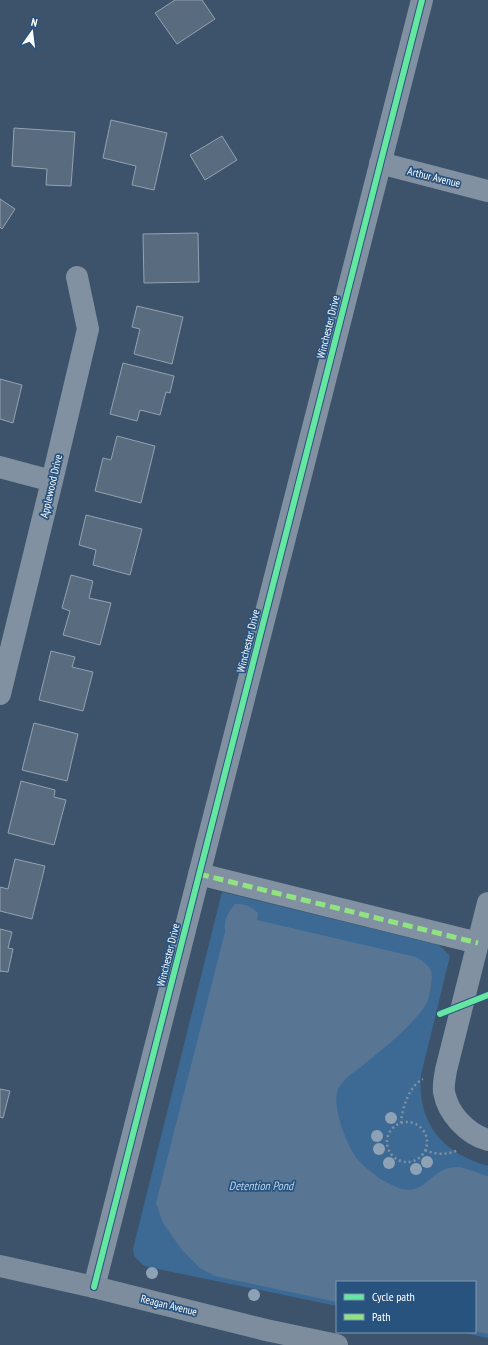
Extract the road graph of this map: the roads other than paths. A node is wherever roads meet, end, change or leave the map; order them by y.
1 (422, 0) edge
2 (380, 163) junction
3 (488, 191) edge
4 (76, 277) dead end
5 (0, 467) edge
6 (52, 481) junction
7 (0, 694) edge
8 (198, 874) junction
9 (488, 903) edge
10 (478, 943) junction
11 (488, 1140) edge
12 (0, 1266) edge
13 (94, 1287) junction
14 (338, 1345) edge

1 - 2 street, Winchester Drive
2 - 3 street, Arthur Avenue
2 - 8 street, Winchester Drive
4 - 6 street, Applewood Drive
5 - 6 street
6 - 7 street, Applewood Drive
8 - 10 street
8 - 13 street, Winchester Drive
9 - 10 street
10 - 11 street
12 - 13 street, Reagan Avenue
13 - 14 street, Reagan Avenue

